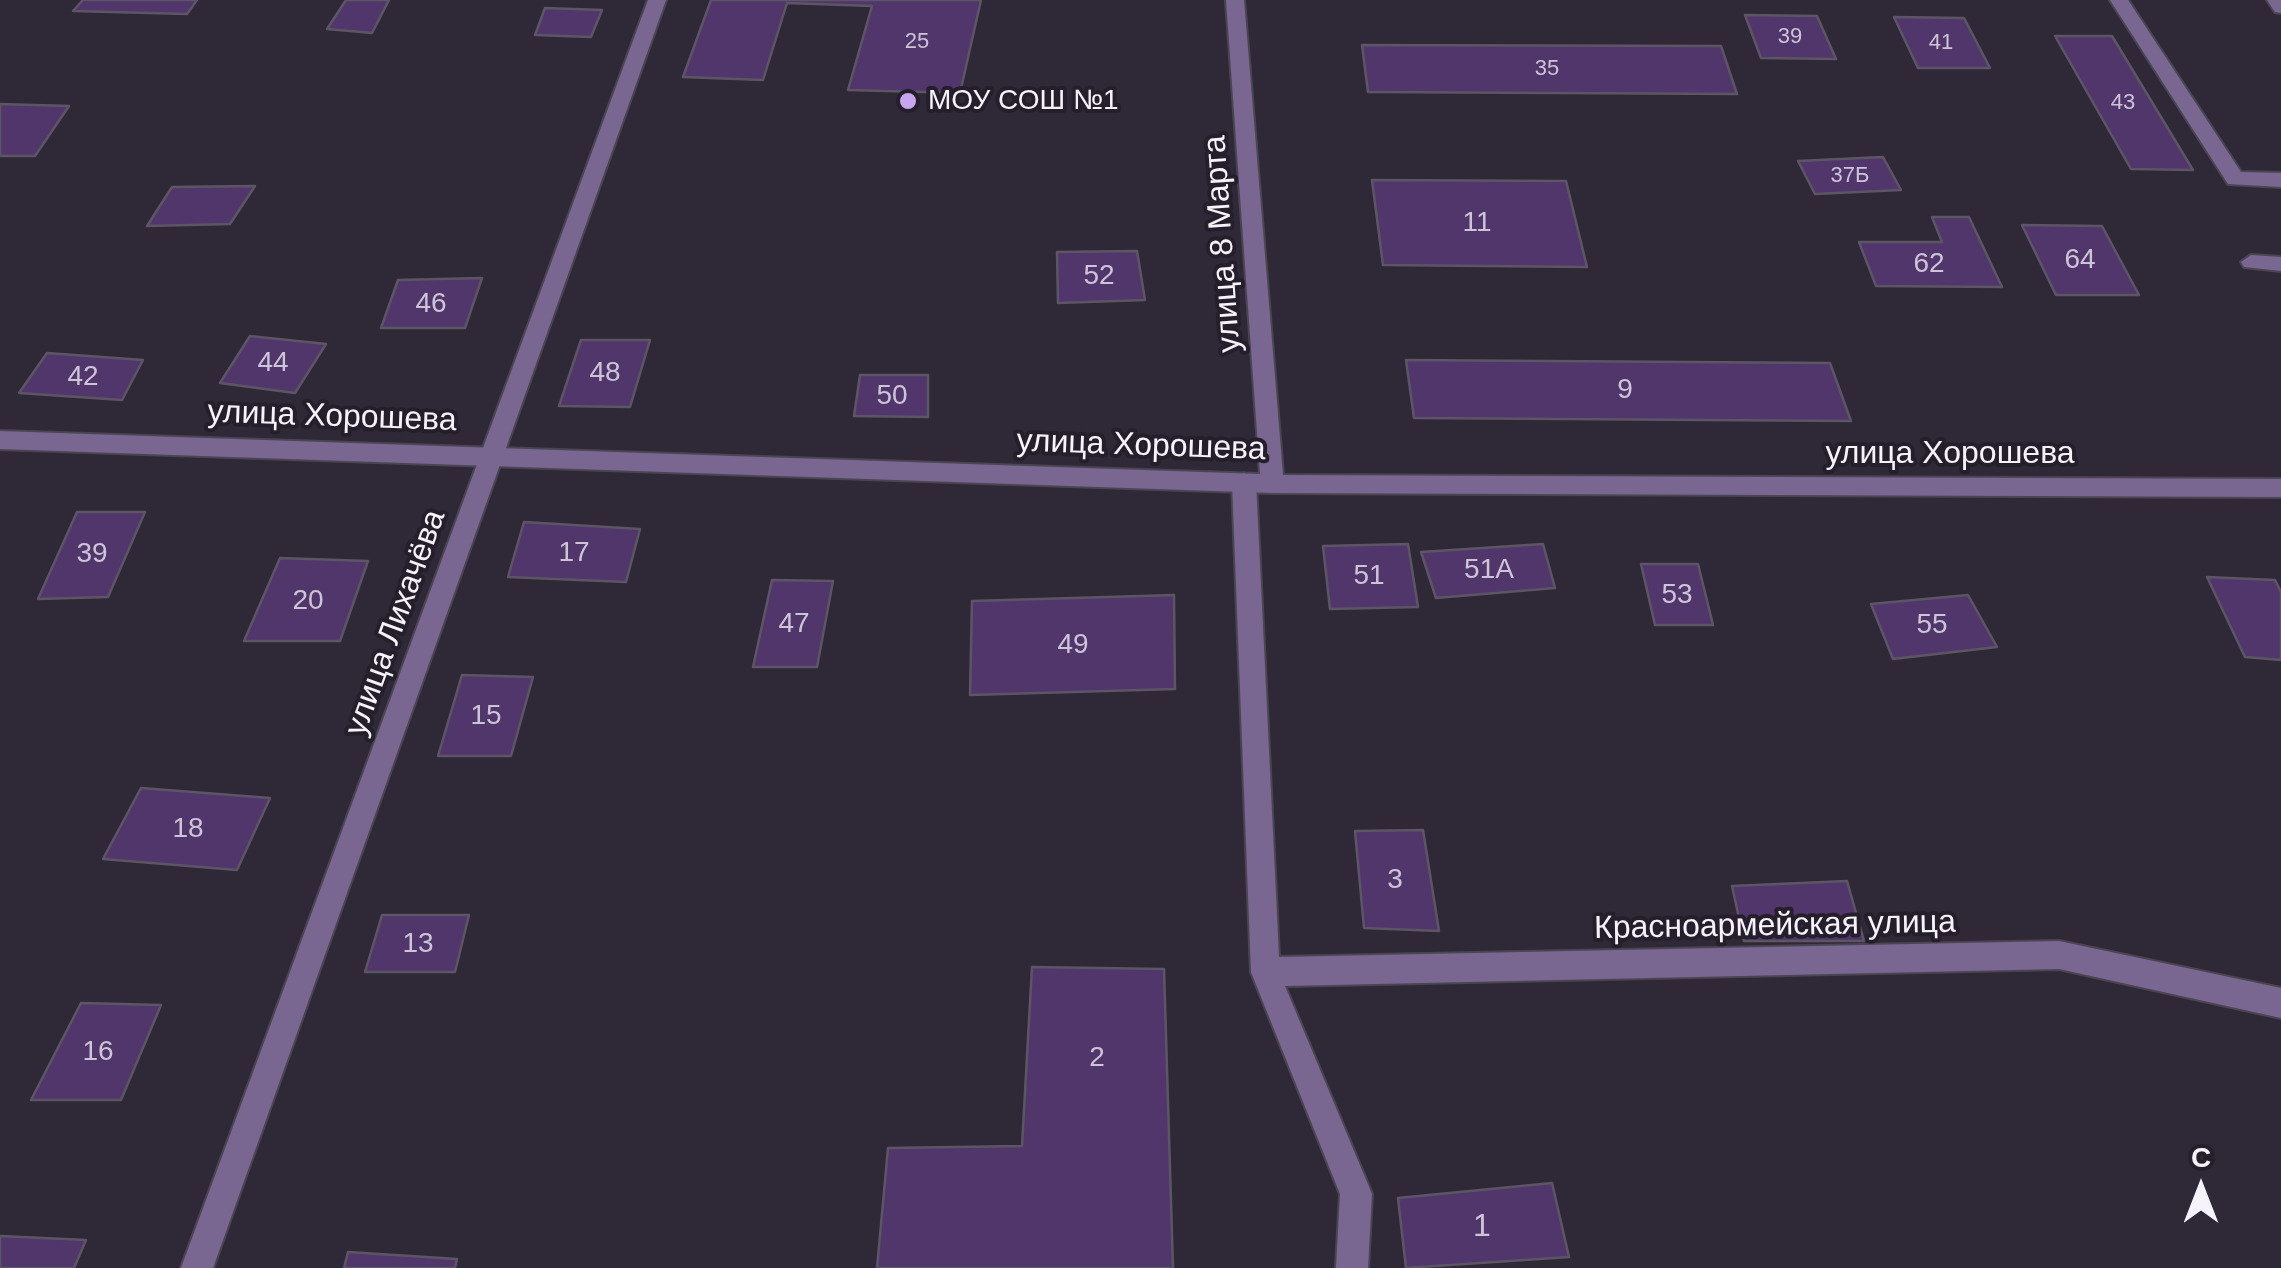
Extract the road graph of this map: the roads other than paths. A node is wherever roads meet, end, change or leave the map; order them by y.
1 (657, 0) edge
2 (1234, 0) edge
3 (2120, 0) edge
4 (2276, 0) edge
5 (2281, 8) edge
6 (2281, 180) edge
7 (2251, 262) dead end
8 (2281, 264) edge
9 (0, 440) edge
10 (492, 455) junction
11 (1258, 483) junction
12 (2281, 488) edge
13 (1266, 972) junction
14 (2281, 1003) edge
15 (197, 1268) edge
16 (1352, 1268) edge

1 - 10 street, улица Лихачёва
2 - 11 street, улица 8 Марта
3 - 6 street
4 - 5 street
7 - 8 street
9 - 10 street, улица Хорошева
10 - 11 street, улица Хорошева
10 - 15 street, улица Лихачёва
11 - 12 street, улица Хорошева
11 - 13 street, улица 8 Марта
13 - 14 street, Красноармейская улица
13 - 16 street, улица 8 Марта

